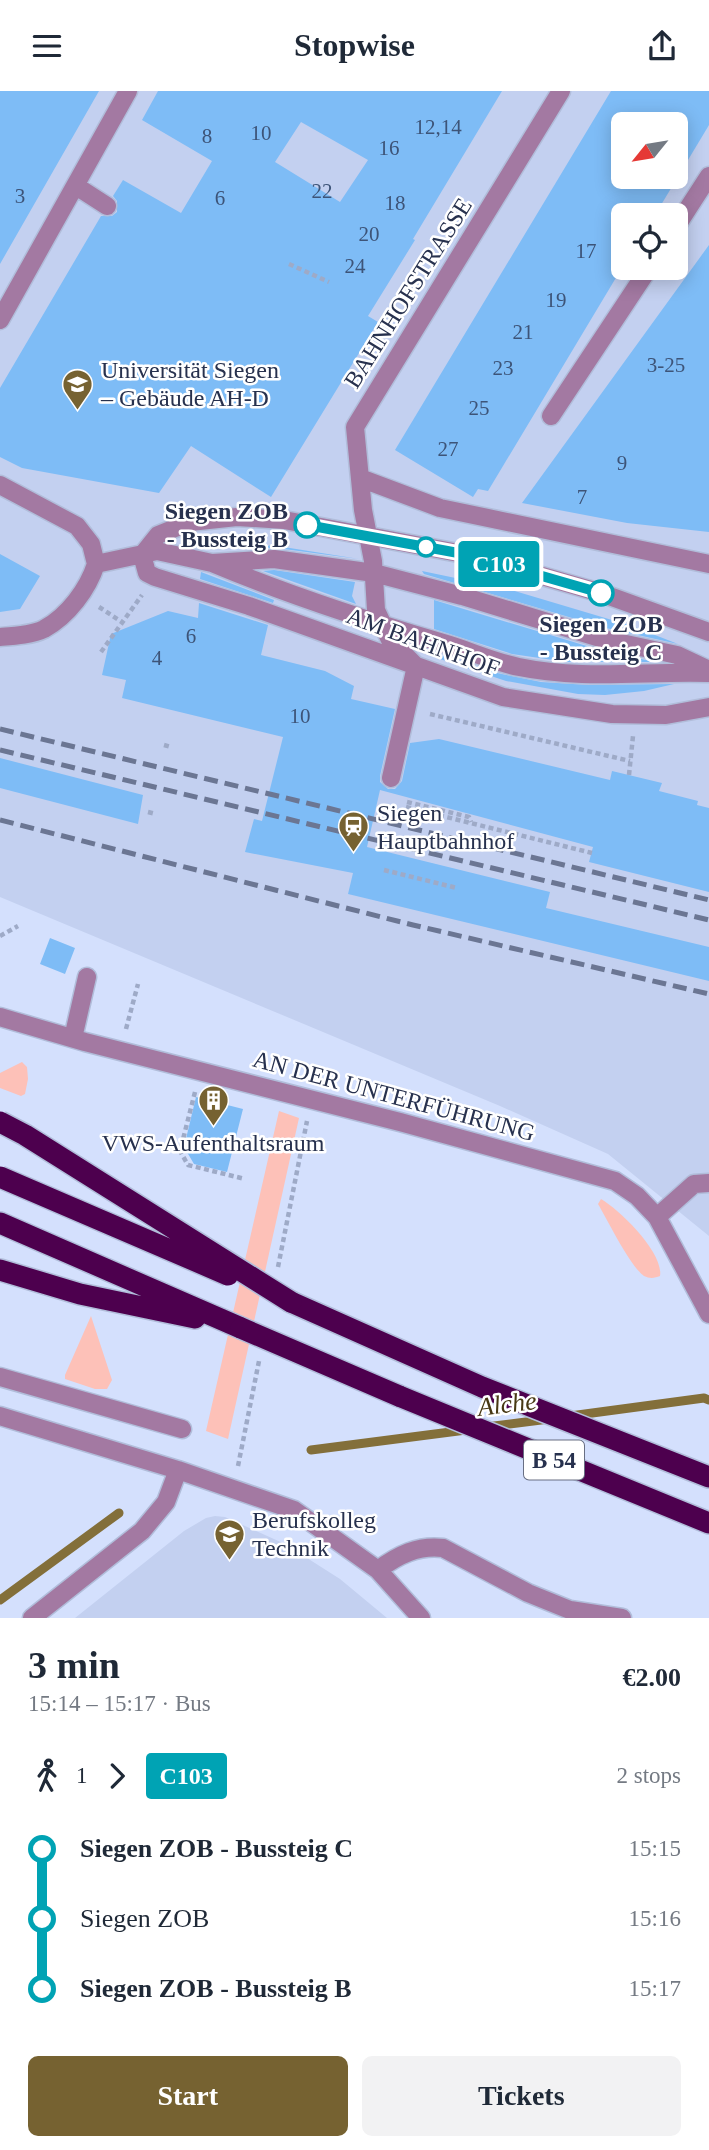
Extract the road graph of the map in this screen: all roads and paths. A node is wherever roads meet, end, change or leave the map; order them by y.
1 (128, 91) edge
2 (561, 91) edge
3 (709, 176) edge
4 (76, 186) junction
5 (107, 206) dead end
6 (688, 208) edge
7 (289, 264) dead end
8 (641, 280) edge
9 (329, 282) dead end
10 (0, 320) edge
11 (551, 416) dead end
12 (360, 478) junction
13 (0, 485) edge
14 (368, 536) junction
15 (142, 555) junction
16 (212, 563) junction
17 (96, 564) junction
18 (709, 564) edge
19 (408, 566) dead end
20 (366, 568) junction
21 (155, 577) junction
22 (392, 578) junction
23 (376, 629) junction
24 (709, 632) edge
25 (0, 637) edge
26 (101, 652) dead end
27 (422, 652) junction
28 (528, 656) dead end
29 (541, 670) junction
30 (708, 670) edge
31 (709, 707) edge
32 (406, 709) junction
33 (164, 745) dead end
34 (172, 747) dead end
35 (629, 775) dead end
36 (391, 778) dead end
37 (407, 804) dead end
38 (148, 812) dead end
39 (156, 814) dead end
40 (592, 853) dead end
41 (384, 870) dead end
42 (457, 887) dead end
43 (18, 926) dead end
44 (0, 936) edge
45 (87, 977) dead end
46 (138, 984) dead end
47 (0, 1017) edge
48 (73, 1038) junction
49 (121, 1050) junction
50 (200, 1070) junction
51 (0, 1122) edge
52 (0, 1177) edge
53 (245, 1179) dead end
54 (709, 1183) edge
55 (657, 1217) junction
56 (0, 1223) edge
57 (0, 1270) edge
58 (291, 1302) junction
59 (709, 1314) edge
60 (241, 1328) junction
61 (0, 1377) edge
62 (0, 1416) edge
63 (182, 1429) dead end
64 (178, 1470) junction
65 (709, 1477) edge
66 (709, 1523) edge
67 (378, 1570) junction
68 (32, 1618) edge
69 (421, 1618) edge
70 (622, 1618) edge

1 - 4 street
2 - 12 street, BAHNHOFSTRASSE
3 - 6 street
4 - 5 street
4 - 10 street
7 - 9 path
8 - 11 street
12 - 14 street, BAHNHOFSTRASSE
12 - 18 street
13 - 17 street
14 - 15 street
14 - 20 street, BAHNHOFSTRASSE
14 - 24 street
15 - 16 street
15 - 17 street
15 - 21 street
16 - 20 street
16 - 23 street
17 - 25 street
19 - 22 street
20 - 22 street
20 - 23 street, BAHNHOFSTRASSE
21 - 26 path
21 - 27 street, AM BAHNHOF
22 - 30 street
23 - 27 street
23 - 27 street, BAHNHOFSTRASSE
27 - 29 street
27 - 31 street, AM BAHNHOF
27 - 32 street
28 - 29 street
29 - 30 street
32 - 35 path
32 - 36 street
33 - 34 path
37 - 40 path
38 - 39 path
41 - 42 path
43 - 44 path
45 - 48 street
46 - 49 path
47 - 48 street, AN DER UNTERFÜHRUNG
48 - 49 street, AN DER UNTERFÜHRUNG
49 - 50 street, AN DER UNTERFÜHRUNG
50 - 53 path
50 - 55 street, AN DER UNTERFÜHRUNG
51 - 58 highway, bridge
52 - 58 highway, B 54, bridge
54 - 55 street
55 - 59 street, AN DER UNTERFÜHRUNG
56 - 60 highway, B 54
57 - 60 highway
58 - 65 highway, B 54
60 - 66 highway, B 54, bridge
61 - 63 street
62 - 64 street
64 - 67 street
64 - 68 street
67 - 69 street
67 - 70 street

